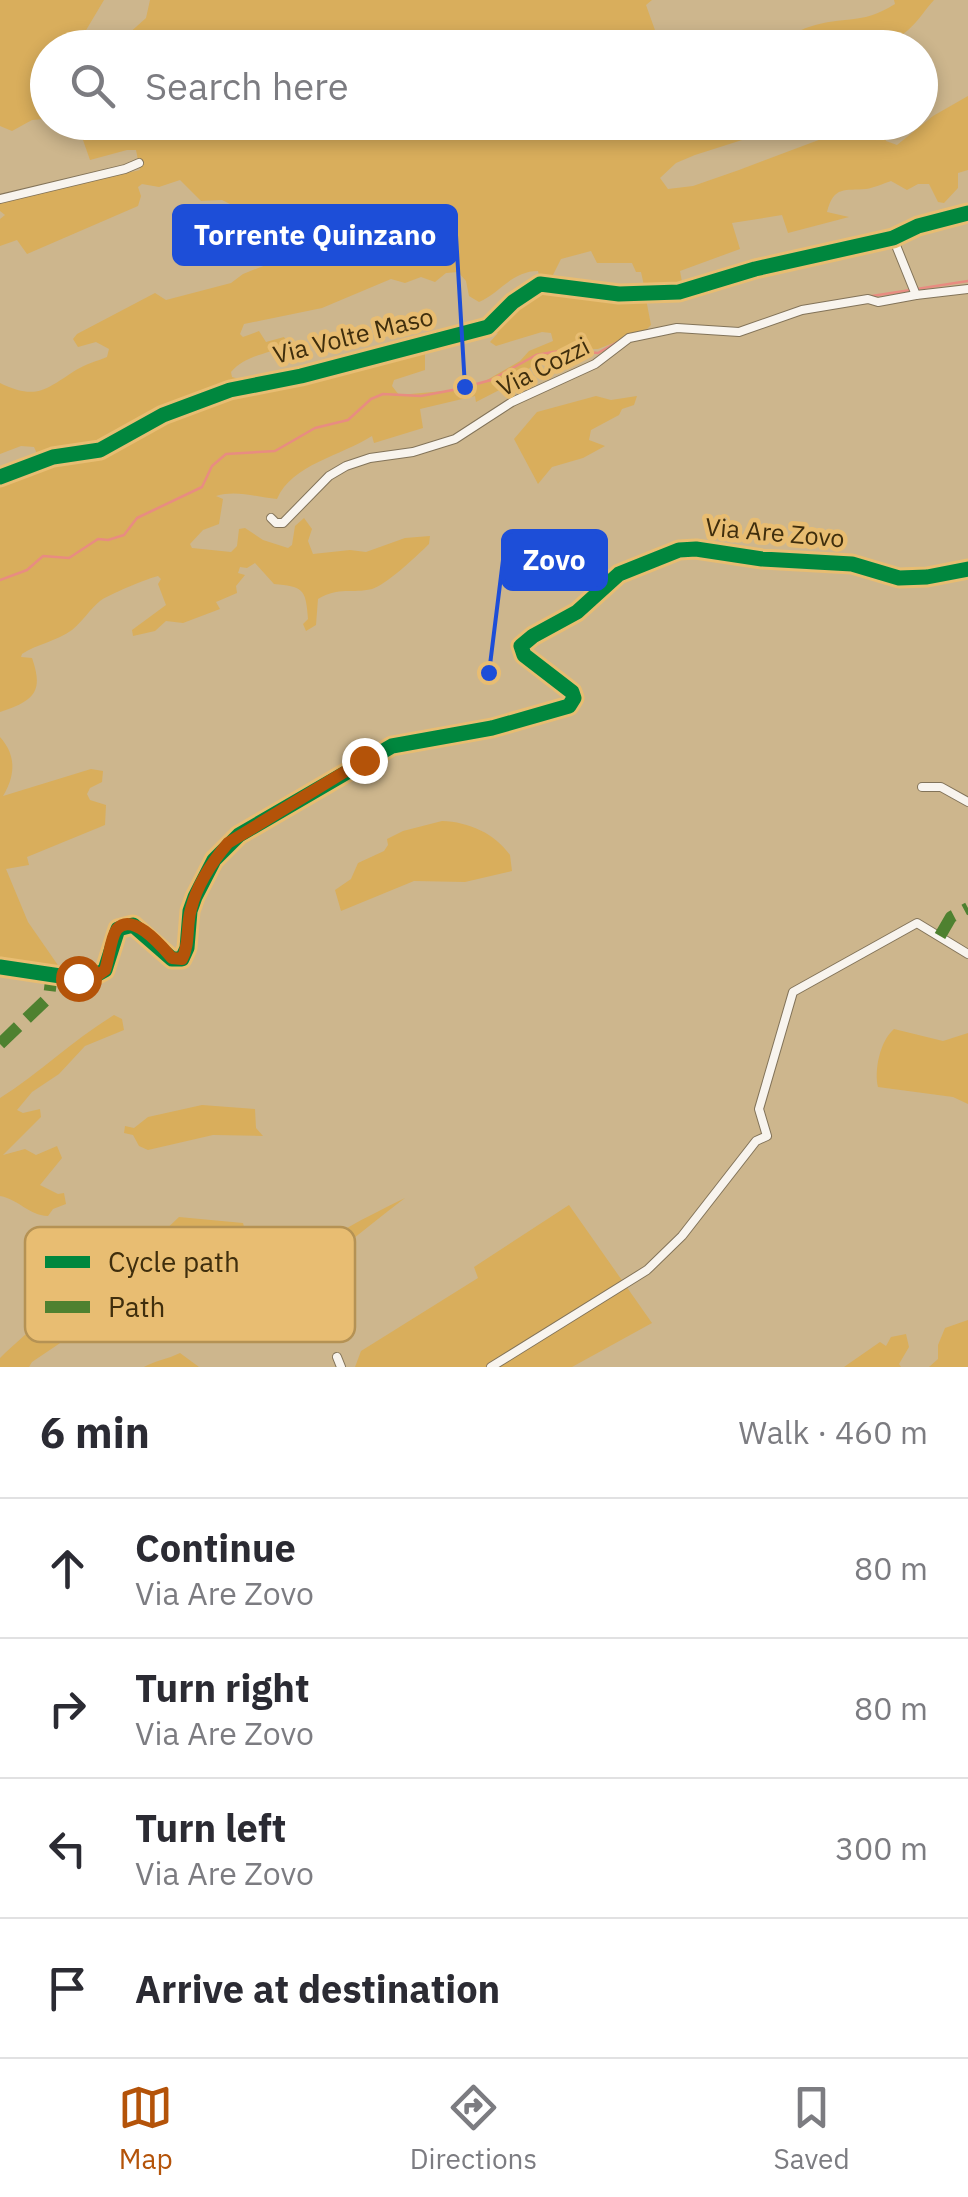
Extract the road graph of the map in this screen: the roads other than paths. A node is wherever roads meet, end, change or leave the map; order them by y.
1 (140, 163) dead end
2 (0, 199) edge
3 (968, 214) edge
4 (894, 238) junction
5 (968, 288) edge
6 (915, 292) junction
7 (0, 477) edge
8 (271, 518) dead end
9 (968, 569) edge
10 (922, 787) dead end
11 (968, 802) edge
12 (968, 954) edge
13 (0, 967) edge
14 (337, 1357) dead end
15 (341, 1367) edge
16 (492, 1367) edge

1 - 2 street
3 - 4 street
4 - 6 street
4 - 7 street, Via Volte Maso
5 - 6 street, Via Cozzi
6 - 8 street, Via Cozzi
9 - 13 street, Via Are Zovo
10 - 11 street
12 - 16 street
14 - 15 street

